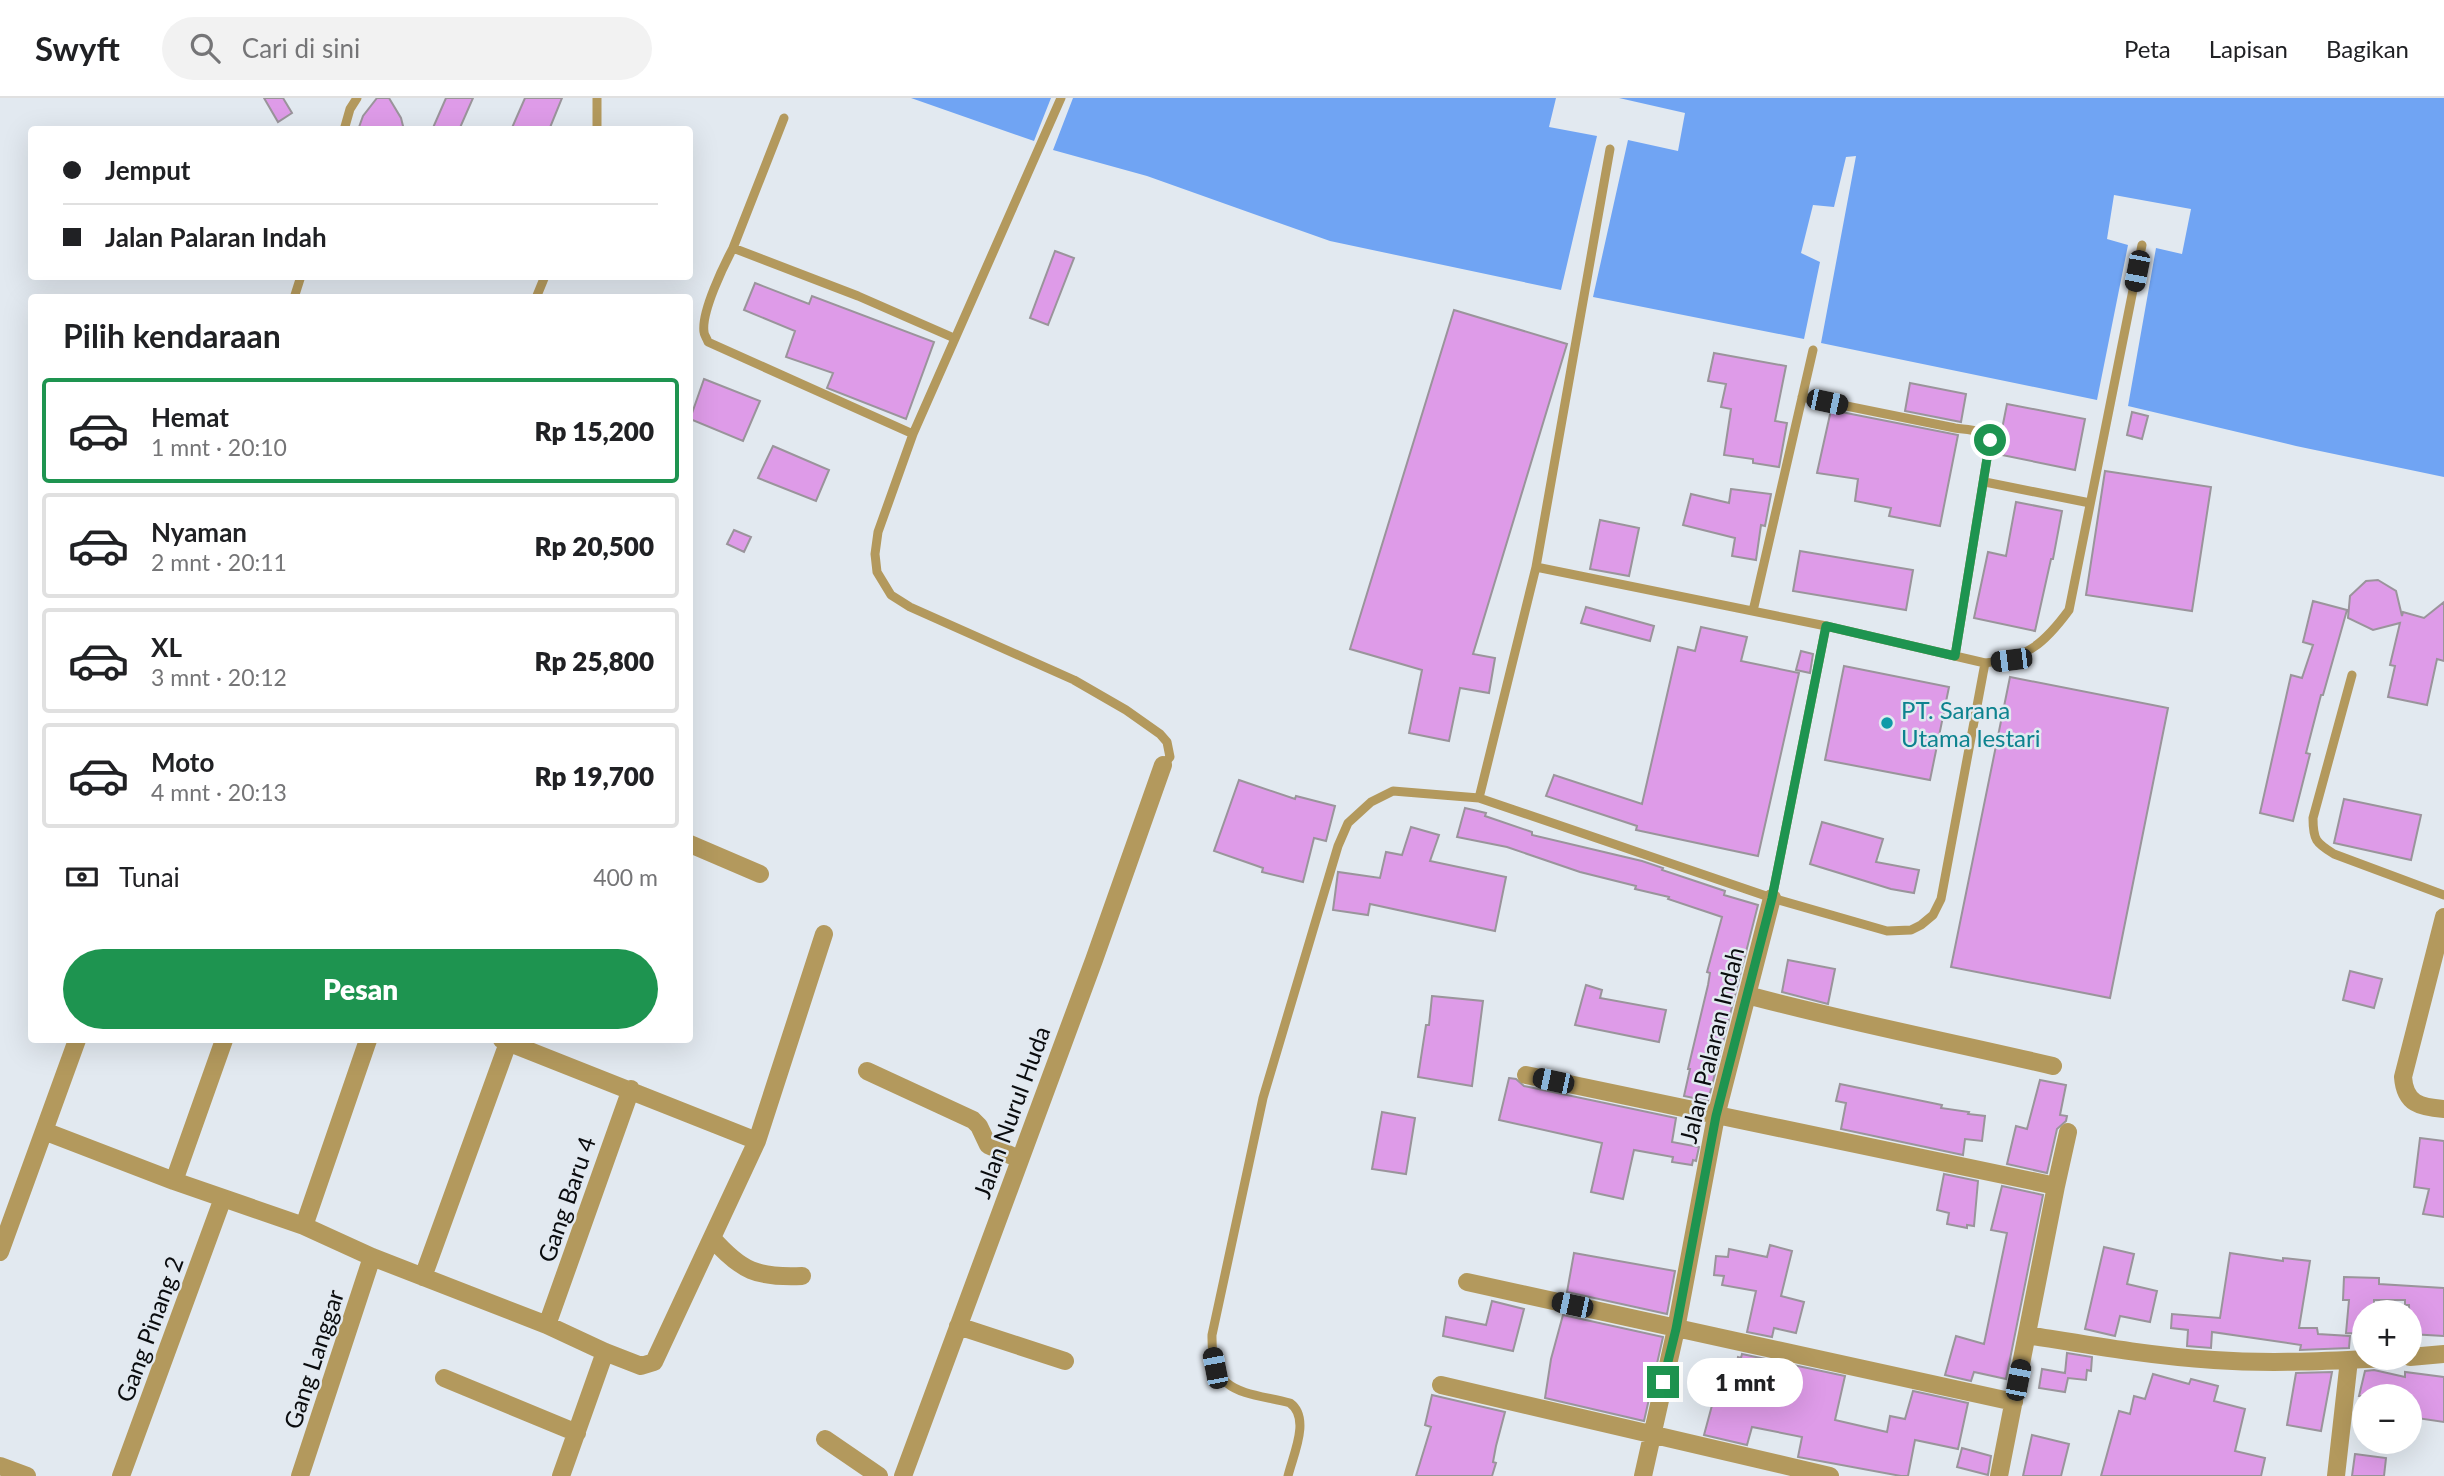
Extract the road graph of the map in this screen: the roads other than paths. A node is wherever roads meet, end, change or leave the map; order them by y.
1 (356, 98) edge
2 (597, 98) edge
3 (1061, 98) edge
4 (784, 118) dead end
5 (345, 126) edge
6 (597, 126) edge
7 (1610, 149) dead end
8 (2142, 245) dead end
9 (733, 248) junction
10 (954, 338) junction
11 (1812, 350) dead end
12 (1802, 397) junction
13 (913, 435) junction
14 (1985, 482) junction
15 (2090, 503) junction
16 (1535, 567) junction
17 (1753, 611) junction
18 (1826, 626) junction
19 (1955, 656) junction
20 (1985, 663) junction
21 (2352, 675) dead end
22 (1163, 765) joint
23 (1479, 798) junction
24 (693, 845) edge
25 (760, 874) dead end
26 (2444, 895) edge
27 (1772, 898) junction
28 (2444, 917) edge
29 (824, 934) dead end
30 (1747, 995) junction
31 (76, 1043) edge
32 (223, 1043) edge
33 (367, 1043) edge
34 (505, 1043) edge
35 (514, 1043) edge
36 (2053, 1066) dead end
37 (867, 1072) dead end
38 (1526, 1075) dead end
39 (631, 1089) junction
40 (2444, 1109) edge
41 (1716, 1116) junction
42 (44, 1131) junction
43 (2068, 1132) dead end
44 (757, 1141) junction
45 (1019, 1159) junction
46 (174, 1181) junction
47 (2056, 1186) junction
48 (223, 1198) junction
49 (304, 1226) junction
50 (712, 1238) junction
51 (0, 1252) edge
52 (372, 1257) junction
53 (423, 1276) junction
54 (802, 1276) dead end
55 (1467, 1282) dead end
56 (547, 1325) junction
57 (958, 1326) junction
58 (1676, 1329) junction
59 (2027, 1335) junction
60 (605, 1352) junction
61 (2444, 1354) edge
62 (2422, 1356) edge
63 (2350, 1360) joint
64 (1065, 1361) dead end
65 (444, 1378) dead end
66 (1441, 1385) dead end
67 (2014, 1402) junction
68 (577, 1433) junction
69 (1650, 1435) junction
70 (825, 1439) dead end
71 (0, 1466) edge
72 (27, 1476) edge
73 (121, 1476) edge
74 (300, 1476) edge
75 (561, 1476) edge
76 (879, 1476) edge
77 (903, 1476) edge
78 (1288, 1476) edge
79 (1643, 1476) edge
80 (1830, 1476) edge
81 (1999, 1476) edge
82 (2336, 1476) edge

1 - 5 lane
2 - 6 lane
3 - 10 lane
4 - 9 lane
7 - 16 lane
8 - 15 lane
9 - 10 lane
9 - 13 lane
10 - 13 lane
11 - 12 lane
12 - 14 lane
12 - 17 lane
13 - 22 lane
14 - 15 lane
14 - 19 lane
15 - 20 lane
16 - 17 lane
16 - 23 lane
17 - 18 lane
18 - 19 lane
18 - 27 lane, Jalan Palaran Indah
19 - 20 lane
20 - 27 lane
21 - 26 lane
22 - 45 street, Jalan Nurul Huda
23 - 27 lane
23 - 78 lane
24 - 25 street
27 - 30 street, Jalan Palaran Indah
28 - 40 street
29 - 44 street
30 - 36 street
30 - 41 street, Jalan Palaran Indah
31 - 42 street
32 - 46 street
33 - 49 street
34 - 53 street
35 - 39 street
37 - 45 street
38 - 41 street
39 - 44 street
39 - 56 street, Gang Baru 4
41 - 47 street
41 - 58 street, Jalan Palaran Indah
42 - 46 street
42 - 51 street
43 - 47 street
44 - 50 street
45 - 57 street, Jalan Nurul Huda
46 - 48 street
47 - 59 street
48 - 49 street
48 - 73 street, Gang Pinang 2
49 - 52 street
50 - 54 street
50 - 60 street
52 - 53 street
52 - 74 street, Gang Langgar
53 - 56 street
55 - 58 street
56 - 60 street
57 - 64 street
57 - 77 street, Jalan Nurul Huda
58 - 67 street
58 - 69 street, Jalan Palaran Indah
59 - 63 street
59 - 67 street
60 - 68 street
61 - 62 street
63 - 82 street
65 - 68 street
66 - 69 street
67 - 81 street
68 - 75 street
69 - 79 street, Jalan Palaran Indah
69 - 80 street
70 - 76 street
71 - 72 street

